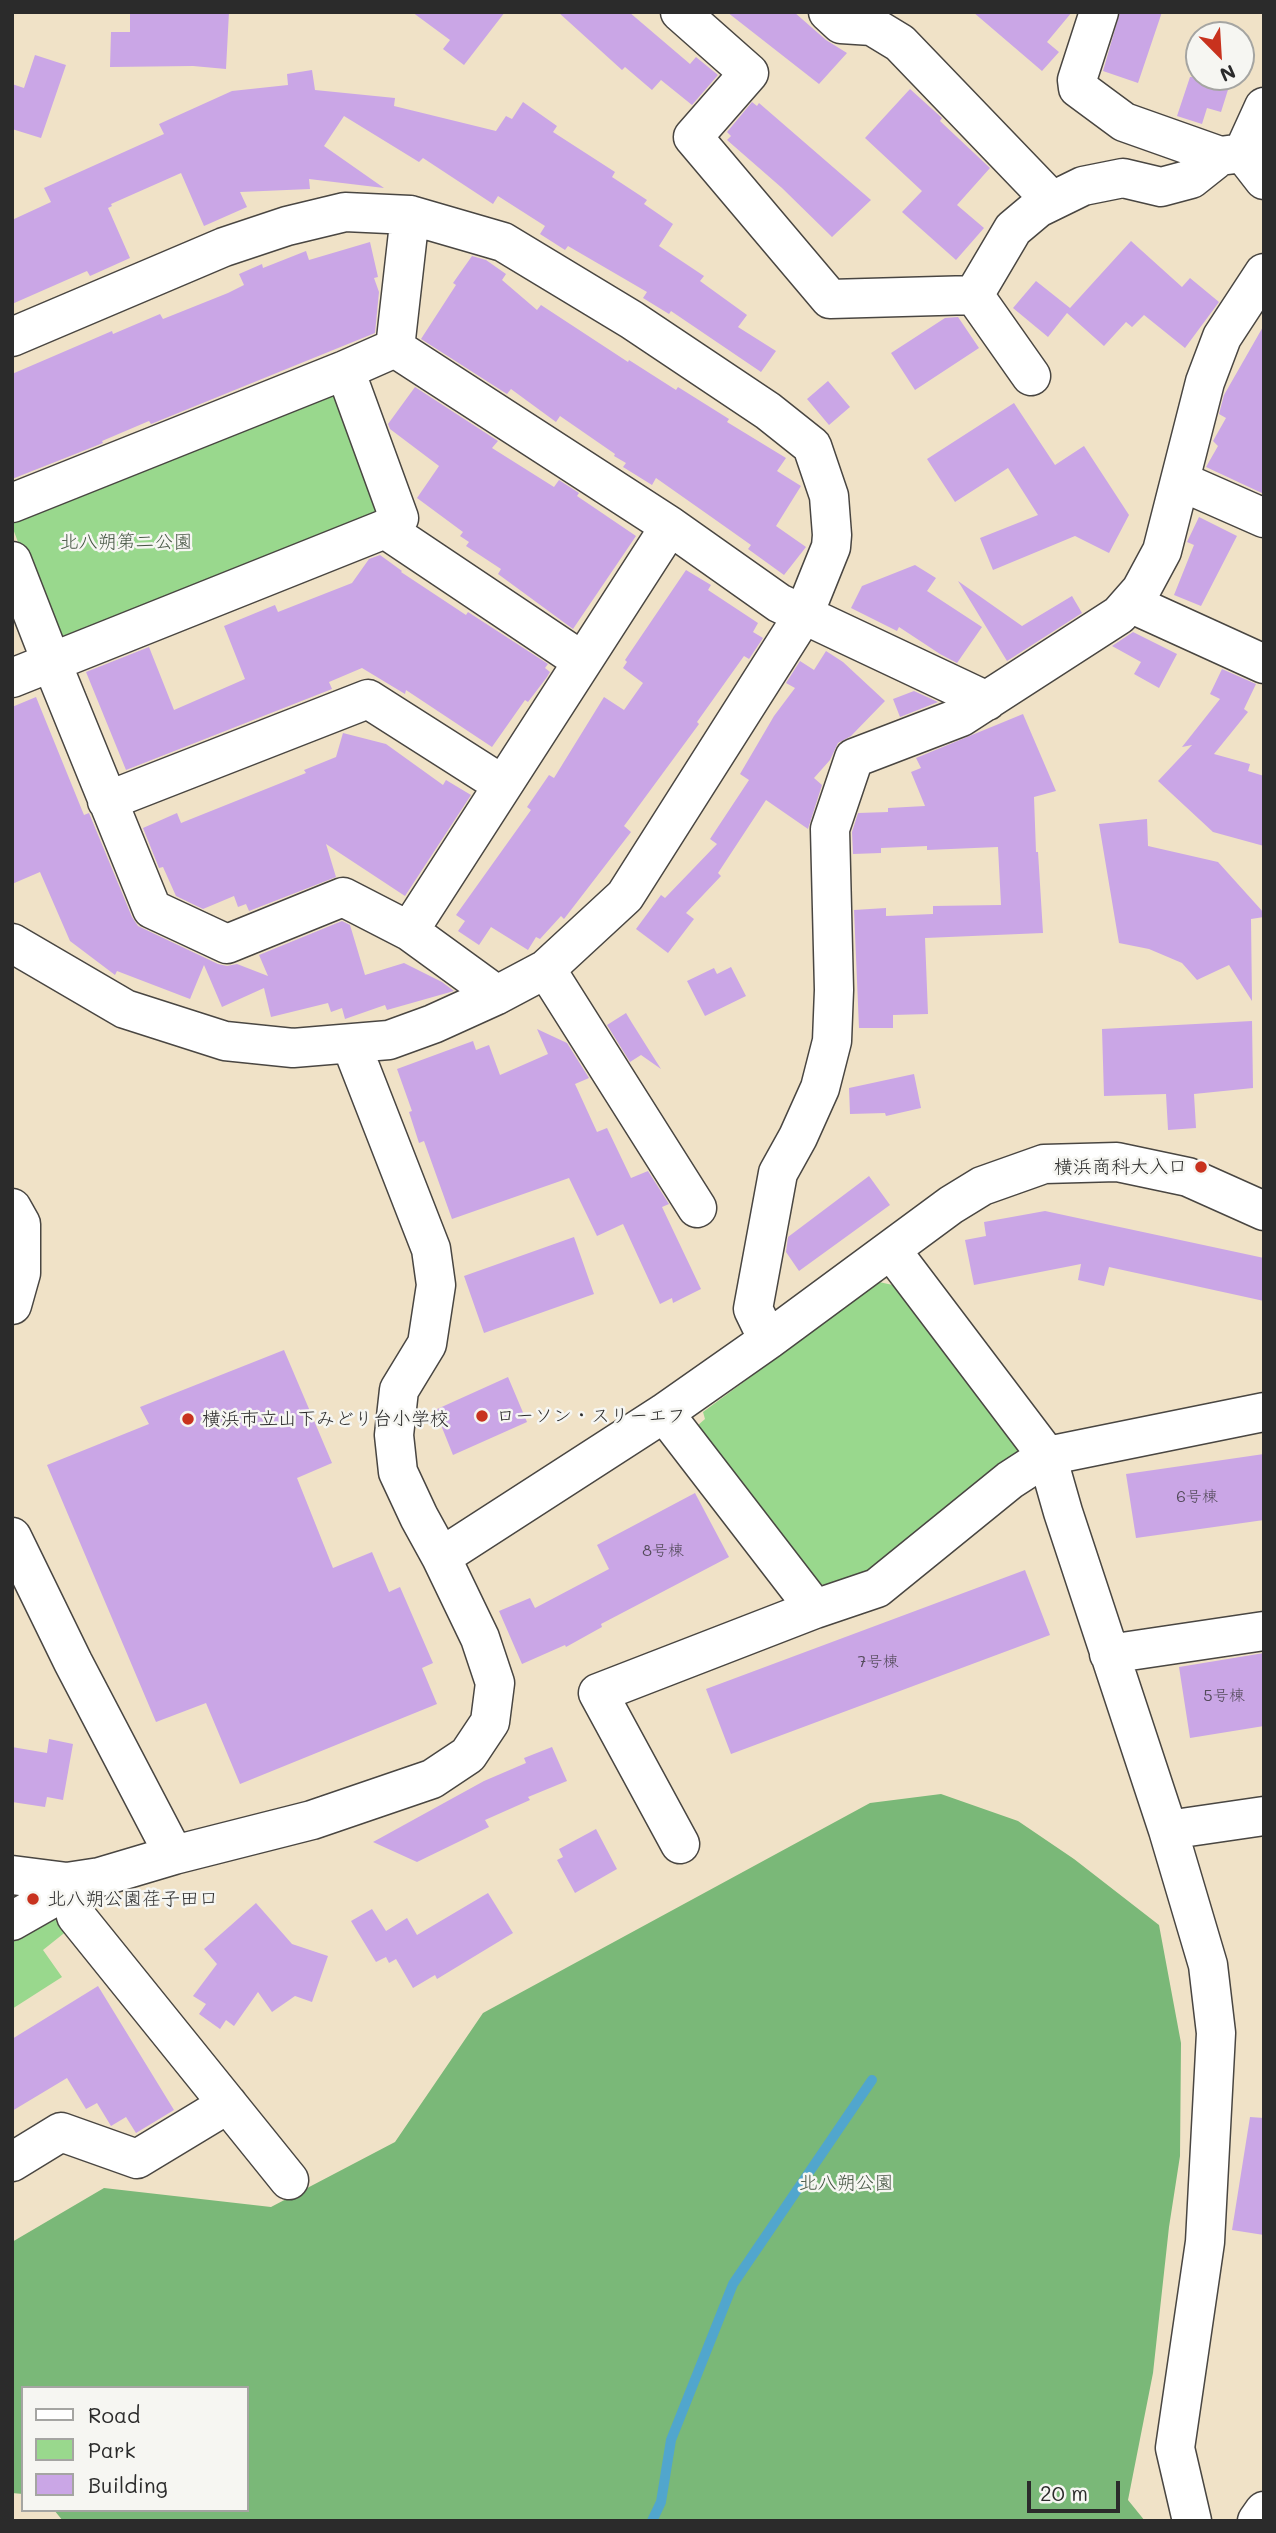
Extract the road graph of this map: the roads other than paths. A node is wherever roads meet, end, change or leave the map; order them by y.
1 (680, 12) edge
2 (828, 12) edge
3 (1099, 12) edge
4 (1264, 107) edge
5 (1242, 163) edge
6 (1052, 201) junction
7 (410, 215) junction
8 (1264, 273) edge
9 (974, 295) junction
10 (12, 337) edge
11 (395, 348) junction
12 (345, 370) junction
13 (1031, 376) dead end
14 (1180, 481) junction
15 (12, 503) edge
16 (1264, 518) edge
17 (670, 527) junction
18 (385, 529) junction
19 (12, 561) edge
20 (1130, 603) junction
21 (804, 614) junction
22 (582, 661) junction
23 (51, 662) junction
24 (1264, 664) edge
25 (12, 678) edge
26 (987, 701) junction
27 (503, 785) junction
28 (107, 801) junction
29 (409, 932) junction
30 (12, 943) edge
31 (546, 969) junction
32 (498, 995) junction
33 (351, 1044) junction
34 (12, 1208) edge
35 (697, 1208) dead end
36 (1264, 1212) edge
37 (891, 1250) junction
38 (12, 1305) edge
39 (768, 1340) junction
40 (1264, 1412) edge
41 (664, 1413) junction
42 (1047, 1456) junction
43 (12, 1536) edge
44 (441, 1557) junction
45 (815, 1609) junction
46 (1264, 1631) edge
47 (1110, 1654) junction
48 (1264, 1816) edge
49 (1168, 1830) junction
50 (680, 1844) dead end
51 (174, 1855) junction
52 (12, 1875) edge
53 (68, 1885) junction
54 (12, 1921) edge
55 (228, 2104) junction
56 (12, 2162) edge
57 (289, 2180) dead end
58 (1264, 2511) edge
59 (1192, 2521) edge
60 (1256, 2521) edge

1 - 9 street
2 - 6 street
3 - 5 street
4 - 5 street
5 - 6 street
6 - 9 street
7 - 10 street
7 - 11 street
7 - 21 street
8 - 14 street
9 - 13 street
11 - 12 street
11 - 17 street
12 - 15 street
12 - 18 street
14 - 16 street
14 - 20 street
17 - 21 street
17 - 22 street
18 - 22 street
18 - 23 street
19 - 23 street
20 - 24 street
20 - 26 street
21 - 26 street
21 - 31 street
22 - 27 street
23 - 25 street
23 - 28 street
26 - 39 street
27 - 28 street
27 - 29 street
28 - 29 street
29 - 32 street
30 - 33 street
31 - 32 street
31 - 35 street
32 - 33 street
33 - 44 street
34 - 38 street
36 - 37 street
37 - 39 street
37 - 42 street
39 - 41 street
40 - 42 street
41 - 44 street
41 - 45 street
42 - 45 street
42 - 47 street
43 - 51 street
44 - 51 street
45 - 50 street
46 - 47 street
47 - 49 street
48 - 49 street
49 - 59 street
51 - 53 street
52 - 53 street
53 - 54 street
53 - 55 street
55 - 56 street
55 - 57 street
58 - 60 street

